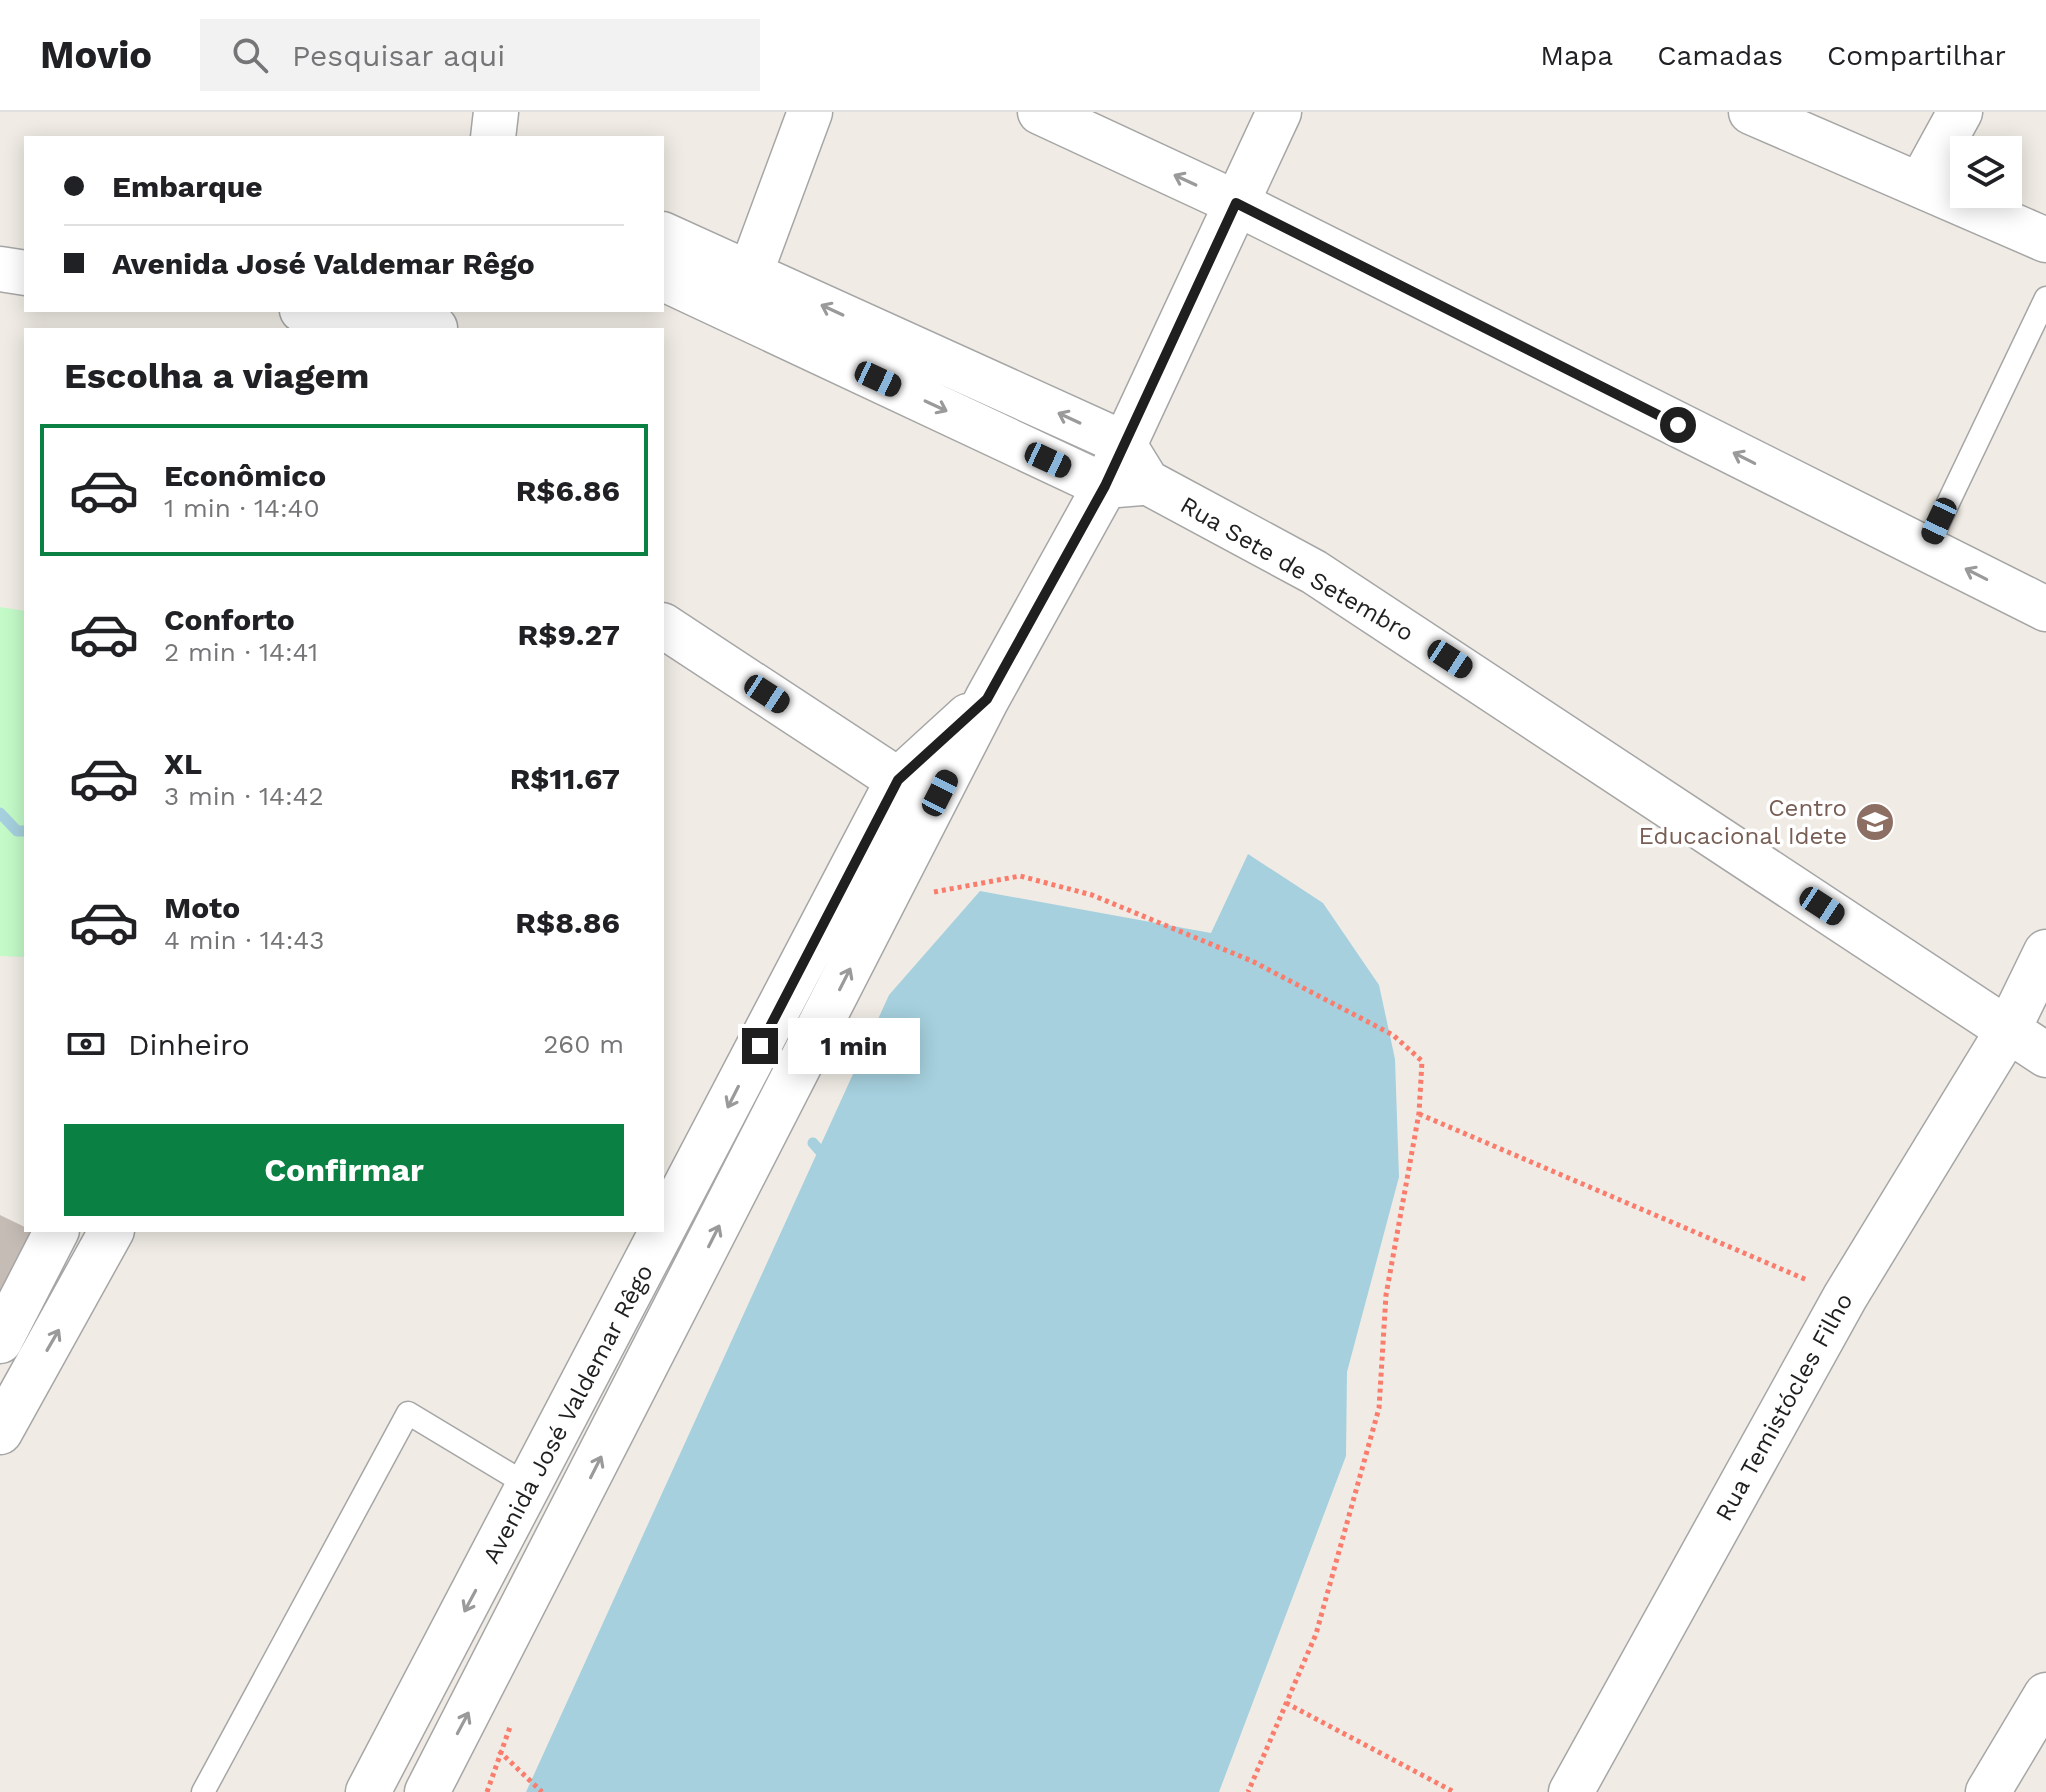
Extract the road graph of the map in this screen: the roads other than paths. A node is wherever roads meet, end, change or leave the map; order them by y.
1 (496, 112) edge
2 (810, 112) edge
3 (1040, 112) edge
4 (1279, 112) edge
5 (1751, 112) edge
6 (1960, 112) edge
7 (493, 136) edge
8 (1920, 185) junction
9 (1236, 203) junction
10 (664, 235) edge
11 (2046, 240) edge
12 (0, 269) edge
13 (24, 273) edge
14 (664, 278) edge
15 (743, 292) junction
16 (2046, 298) edge
17 (323, 312) edge
18 (437, 323) edge
19 (1123, 443) junction
20 (1126, 484) junction
21 (1926, 549) junction
22 (2042, 595) edge
23 (664, 626) edge
24 (987, 699) junction
25 (898, 780) junction
26 (2046, 952) edge
27 (2008, 1030) junction
28 (2046, 1055) edge
29 (664, 1231) edge
30 (56, 1232) edge
31 (111, 1232) edge
32 (663, 1232) edge
33 (0, 1341) edge
34 (6, 1406) edge
35 (531, 1487) junction
36 (575, 1507) junction
37 (2046, 1695) edge
38 (203, 1792) edge
39 (368, 1792) edge
40 (427, 1792) edge
41 (1571, 1792) edge
42 (1988, 1792) edge

1 - 7 street
2 - 15 street
9 -> 3 street
4 - 9 street, Avenida José Valdemar Rêgo
5 - 8 street
6 - 8 street
8 - 11 street
9 - 19 street, Avenida José Valdemar Rêgo
21 -> 9 street
10 - 15 street, Rua Sete de Setembro
12 - 13 street
14 - 15 street, Rua Sete de Setembro
19 -> 15 street, Rua Sete de Setembro
15 -> 20 street, Rua Sete de Setembro
16 - 21 lane
17 - 18 street
19 - 20 street, Avenida José Valdemar Rêgo
20 - 24 street, Avenida José Valdemar Rêgo
20 - 27 street, Rua Sete de Setembro
22 -> 21 street
23 - 25 street
24 - 25 street
36 -> 24 street, Avenida José Valdemar Rêgo
25 -> 29 street, Avenida José Valdemar Rêgo
26 - 27 street, Rua Temistócles Filho
27 - 28 street, Rua Sete de Setembro
27 - 41 street, Rua Temistócles Filho
30 - 33 street
34 -> 31 street
32 -> 35 street, Avenida José Valdemar Rêgo
35 - 36 street
35 - 38 lane
35 -> 39 street, Avenida José Valdemar Rêgo
40 -> 36 street, Avenida José Valdemar Rêgo
37 - 42 street

